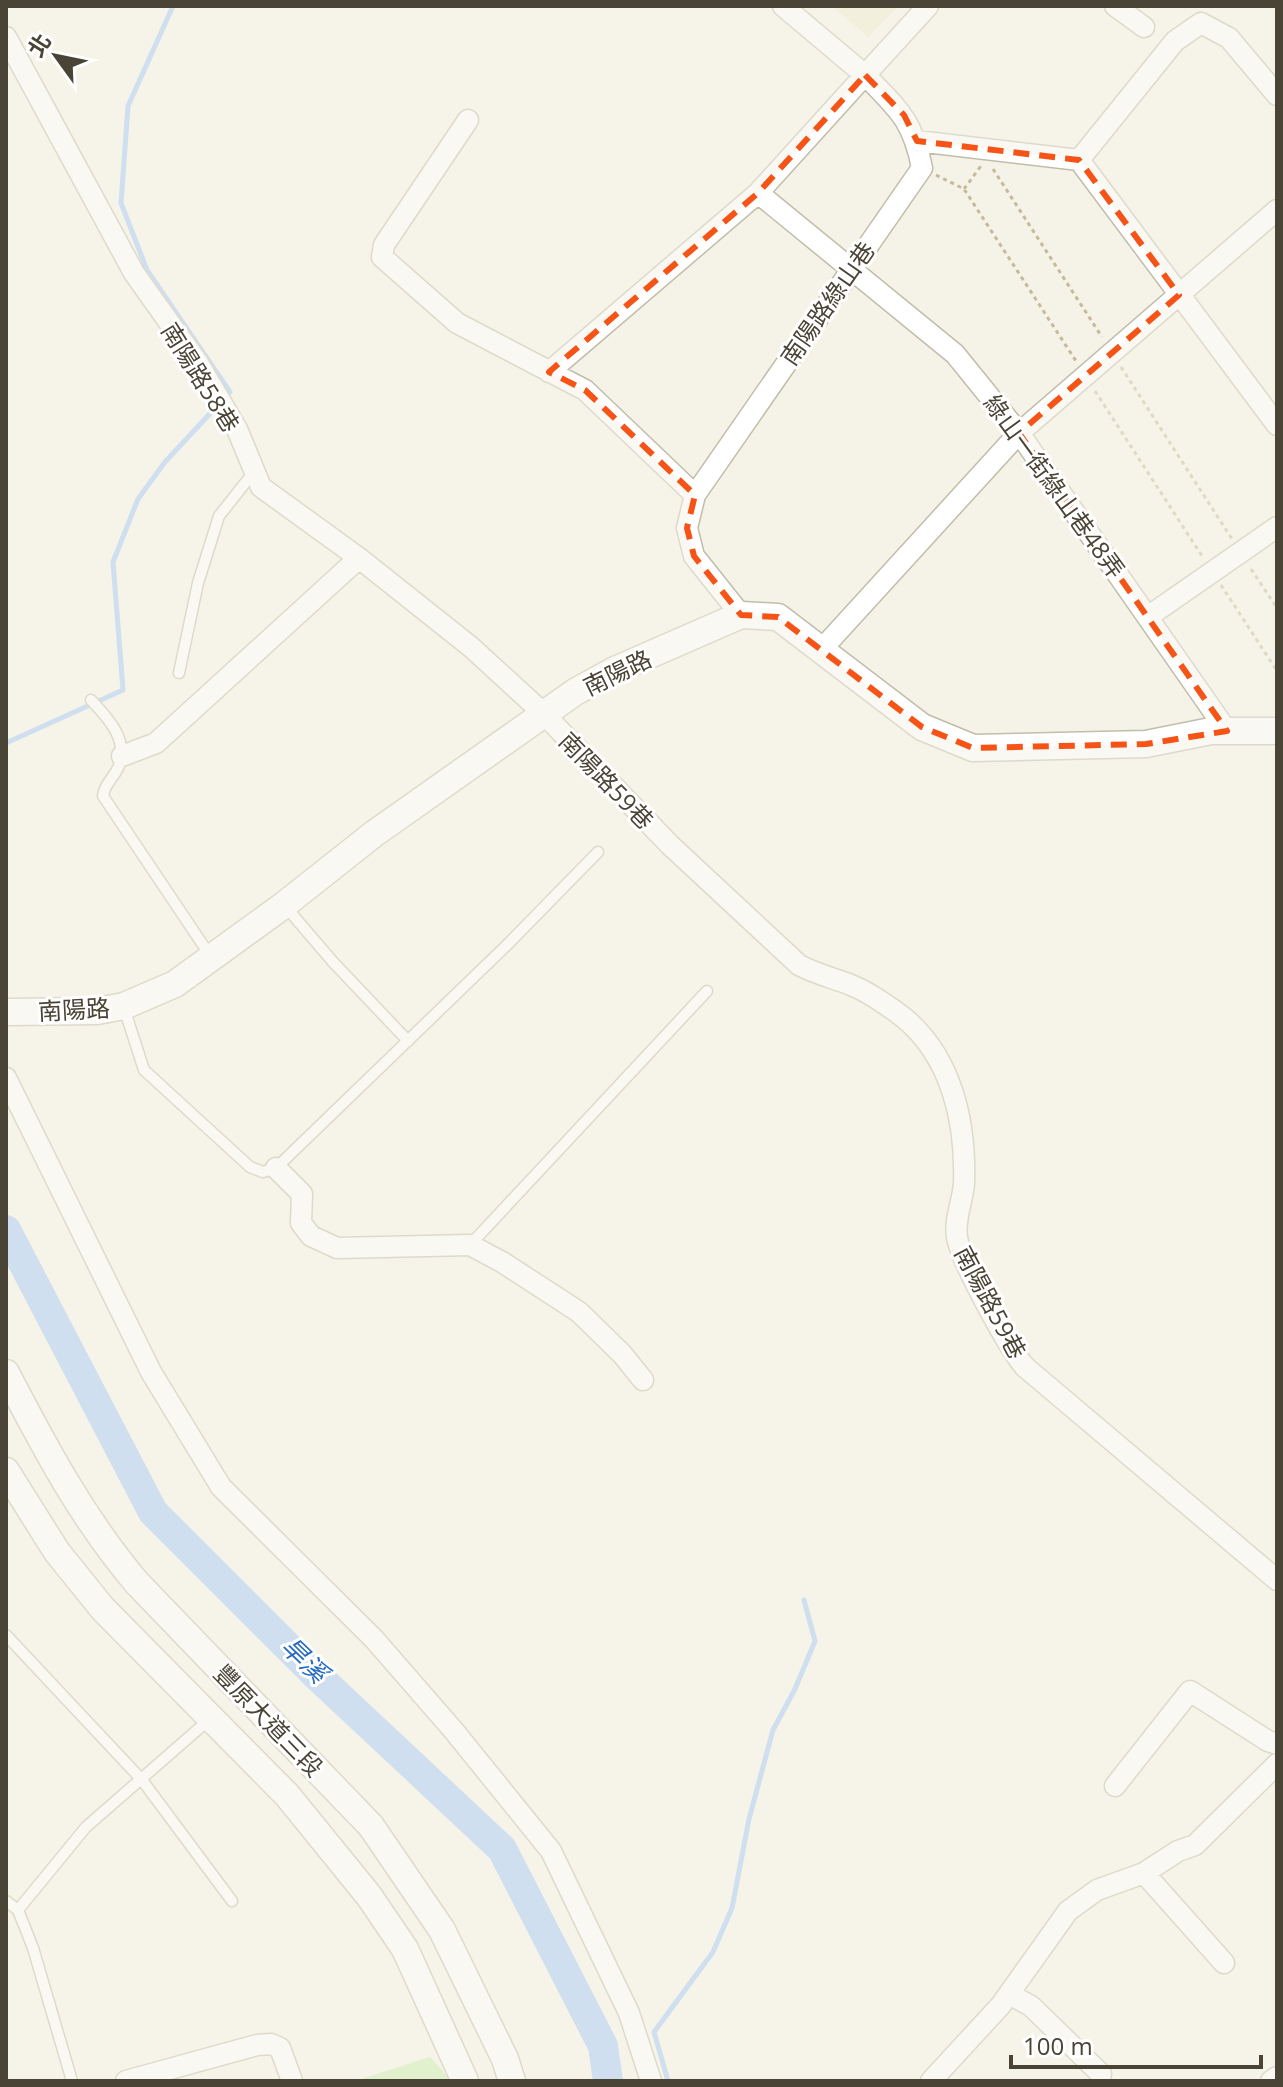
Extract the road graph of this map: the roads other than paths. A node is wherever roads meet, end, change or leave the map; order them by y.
1 (783, 6) edge
2 (928, 6) edge
3 (1115, 6) edge
4 (1144, 27) dead end
5 (6, 37) edge
6 (865, 75) junction
7 (1277, 95) edge
8 (468, 120) dead end
9 (917, 141) junction
10 (1079, 160) junction
11 (758, 193) junction
12 (1277, 210) edge
13 (851, 269) junction
14 (1179, 295) junction
15 (549, 372) junction
16 (1277, 425) edge
17 (1019, 433) junction
18 (253, 473) junction
19 (695, 495) junction
20 (1277, 527) edge
21 (359, 558) junction
22 (741, 615) junction
23 (1149, 616) junction
24 (821, 650) junction
25 (179, 673) dead end
26 (91, 700) dead end
27 (543, 713) junction
28 (1227, 731) junction
29 (1277, 731) edge
30 (122, 756) junction
31 (598, 852) dead end
32 (284, 905) junction
33 (211, 957) junction
34 (707, 991) dead end
35 (124, 1006) junction
36 (6, 1012) edge
37 (408, 1041) junction
38 (6, 1078) edge
39 (276, 1168) junction
40 (470, 1245) junction
41 (6, 1373) edge
42 (643, 1380) dead end
43 (6, 1471) edge
44 (1277, 1580) edge
45 (6, 1635) edge
46 (211, 1718) junction
47 (1277, 1744) edge
48 (1277, 1764) edge
49 (142, 1780) junction
50 (1115, 1786) dead end
51 (1144, 1873) junction
52 (6, 1901) edge
53 (232, 1901) dead end
54 (18, 1910) junction
55 (1224, 1963) dead end
56 (1009, 1994) junction
57 (1101, 2074) dead end
58 (1277, 2077) edge
59 (932, 2080) edge
60 (72, 2081) edge
61 (126, 2081) edge
62 (292, 2081) edge
63 (465, 2081) edge
64 (512, 2081) edge
65 (651, 2081) edge
66 (1271, 2081) edge

1 - 6 street
2 - 6 street
3 - 4 street
5 - 18 street, 南陽路58巷
6 - 9 street
6 - 11 street
7 - 10 street
8 - 15 street
9 - 10 street
9 - 13 street, 南陽路綠山巷
10 - 14 street
11 - 13 street, 綠山一街綠山巷48弄
11 - 15 street
12 - 14 street
13 - 17 street, 綠山一街綠山巷48弄
13 - 19 street, 南陽路綠山巷
14 - 16 street
14 - 17 street
15 - 19 street
17 - 23 street, 綠山一街綠山巷48弄
17 - 24 street
18 - 21 street, 南陽路58巷
18 - 25 lane
19 - 22 street, 南陽路綠山巷
20 - 23 street
21 - 27 street, 南陽路58巷
21 - 30 street
22 - 24 street, 南陽路
22 - 27 street, 南陽路
23 - 28 street, 綠山一街綠山巷48弄
24 - 28 street, 南陽路
26 - 30 lane
27 - 32 street, 南陽路
27 - 44 street, 南陽路59巷
28 - 29 street, 南陽路
30 - 33 lane
31 - 37 lane
32 - 33 street, 南陽路
32 - 37 lane
33 - 35 street, 南陽路
34 - 40 lane
35 - 36 street, 南陽路
35 - 39 lane
37 - 39 lane
38 - 65 street
39 - 40 street
40 - 42 street
41 - 64 street, 豐原大道三段
43 - 46 street, 豐原大道三段
45 - 49 lane
46 - 49 lane
46 - 63 street, 豐原大道三段
47 - 50 street
48 - 51 street
49 - 53 lane
49 - 54 lane
51 - 55 street
51 - 56 street
52 - 54 lane
54 - 60 lane
56 - 57 street
56 - 59 street
58 - 66 street
61 - 62 street

